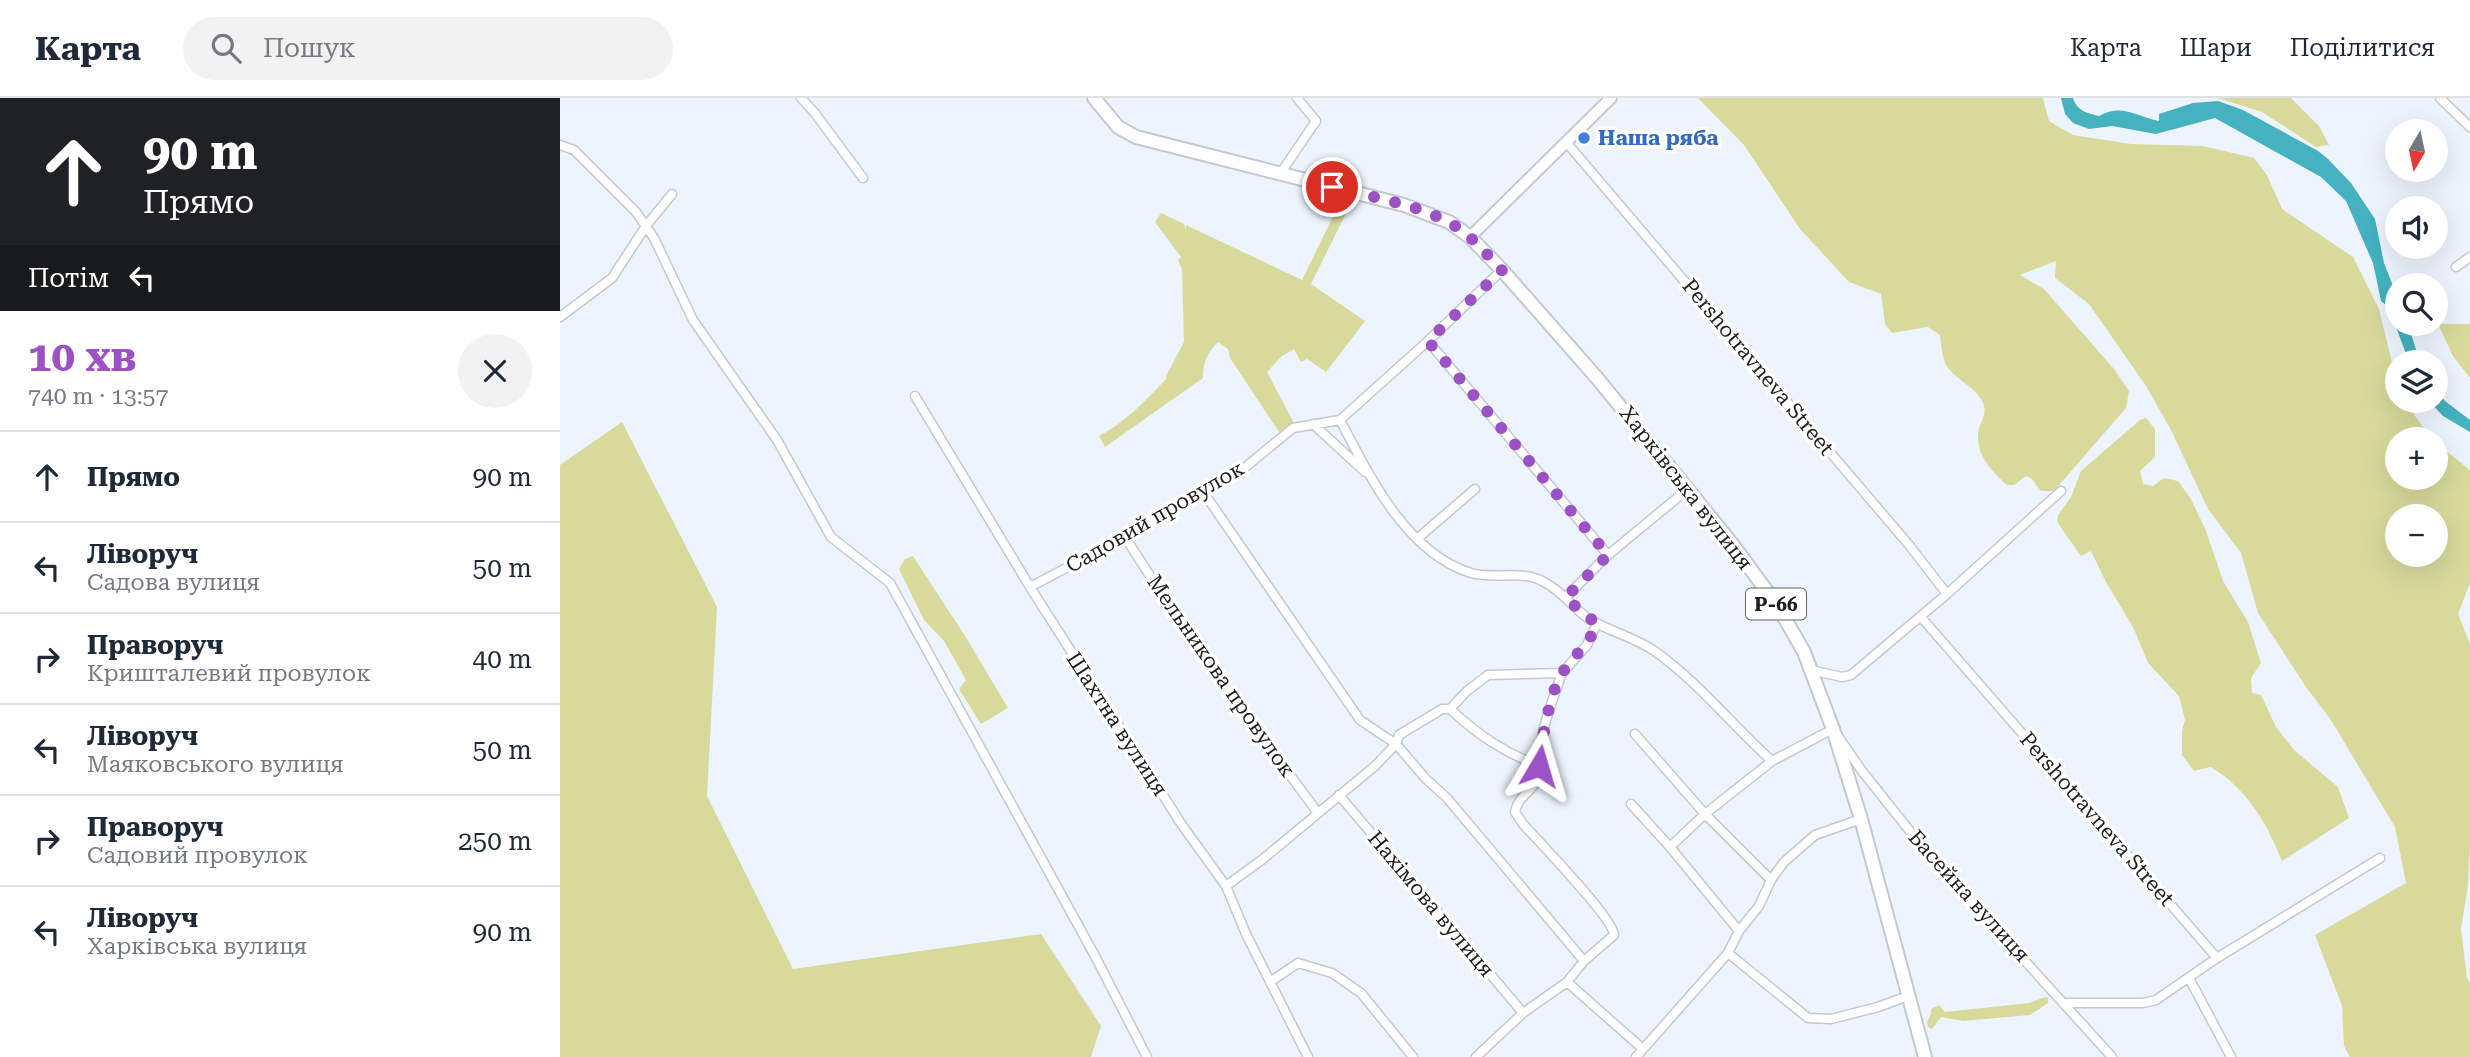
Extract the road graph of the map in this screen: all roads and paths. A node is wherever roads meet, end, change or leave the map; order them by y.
1 (801, 98) edge
2 (1094, 98) edge
3 (1297, 98) edge
4 (1611, 98) edge
5 (2440, 98) edge
6 (2470, 127) edge
7 (1566, 142) junction
8 (560, 145) edge
9 (1280, 174) junction
10 (863, 178) dead end
11 (672, 194) dead end
12 (646, 226) junction
13 (1469, 237) junction
14 (2470, 257) edge
15 (2456, 267) dead end
16 (1502, 270) junction
17 (560, 317) edge
18 (1428, 341) junction
19 (915, 396) dead end
20 (1340, 420) junction
21 (1313, 424) junction
22 (1370, 477) junction
23 (1475, 489) dead end
24 (1688, 489) junction
25 (2061, 491) dead end
26 (1204, 493) junction
27 (1125, 537) junction
28 (1418, 538) junction
29 (1608, 555) junction
30 (1030, 587) junction
31 (1947, 594) junction
32 (1566, 597) junction
33 (1921, 617) junction
34 (1597, 623) junction
35 (1811, 670) junction
36 (1562, 673) junction
37 (1446, 709) junction
38 (1833, 729) junction
39 (1634, 734) dead end
40 (1396, 744) junction
41 (1772, 761) junction
42 (1539, 766) junction
43 (1339, 795) junction
44 (1631, 804) dead end
45 (1318, 813) junction
46 (1705, 814) junction
47 (1861, 819) junction
48 (1670, 847) junction
49 (2380, 858) dead end
50 (1771, 880) junction
51 (1226, 886) junction
52 (1739, 931) junction
53 (1728, 953) junction
54 (2217, 958) junction
55 (1584, 961) junction
56 (2189, 978) junction
57 (1270, 982) junction
58 (1566, 982) junction
59 (1908, 996) junction
60 (2065, 1003) junction
61 (1523, 1013) junction
62 (1643, 1049) junction
63 (1147, 1057) edge
64 (1308, 1057) edge
65 (1413, 1057) edge
66 (1476, 1057) edge
67 (1636, 1057) edge
68 (1925, 1057) edge
69 (2112, 1057) edge
70 (2231, 1057) edge

1 - 10 street
2 - 9 main road, Р-66
3 - 9 street
4 - 7 street
5 - 6 street
7 - 13 street
7 - 31 street, Pershotravneva Street
8 - 12 street
9 - 13 main road, Р-66
11 - 12 street
12 - 17 street
12 - 63 street
13 - 16 main road, Харківська вулиця / Р-66
14 - 15 street
16 - 18 street
16 - 24 main road, Харківська вулиця / Р-66
18 - 20 street
18 - 29 street
19 - 30 street, Шахтна вулиця
20 - 21 street, Садовий провулок
20 - 22 street
21 - 22 street
21 - 26 street, Садовий провулок
22 - 28 street
23 - 28 street
24 - 29 street
24 - 35 main road, Харківська вулиця / Р-66
25 - 31 street
26 - 27 street, Садовий провулок
26 - 40 street
27 - 30 street, Садовий провулок
27 - 45 street, Мельникова провулок
28 - 32 street
29 - 32 street
30 - 51 street, Шахтна вулиця
31 - 33 street
32 - 34 street
33 - 35 street
33 - 54 street, Pershotravneva Street
34 - 36 street
34 - 41 street
35 - 38 main road, Харківська вулиця / Р-66
36 - 37 street
36 - 42 street
37 - 40 street
37 - 42 street
38 - 41 street
38 - 47 main road, Харківська вулиця / Р-66
38 - 60 street, Басейна вулиця
39 - 46 street
40 - 43 street
40 - 55 street
41 - 46 street
42 - 55 street
43 - 45 street
43 - 61 street, Нахімова вулиця
44 - 48 street
45 - 51 street
46 - 48 street
46 - 50 street
47 - 50 street
47 - 59 main road, Харківська вулиця / Р-66
48 - 52 street
49 - 54 street
50 - 52 street
51 - 57 street, Шахтна вулиця
52 - 53 street
53 - 59 street
53 - 62 street
54 - 56 street
55 - 58 street
56 - 60 street
56 - 70 street
57 - 64 street, Шахтна вулиця
57 - 65 street
58 - 61 street
58 - 62 street
59 - 68 main road, Харківська вулиця / Р-66
60 - 69 street, Басейна вулиця
61 - 66 street
62 - 67 street

